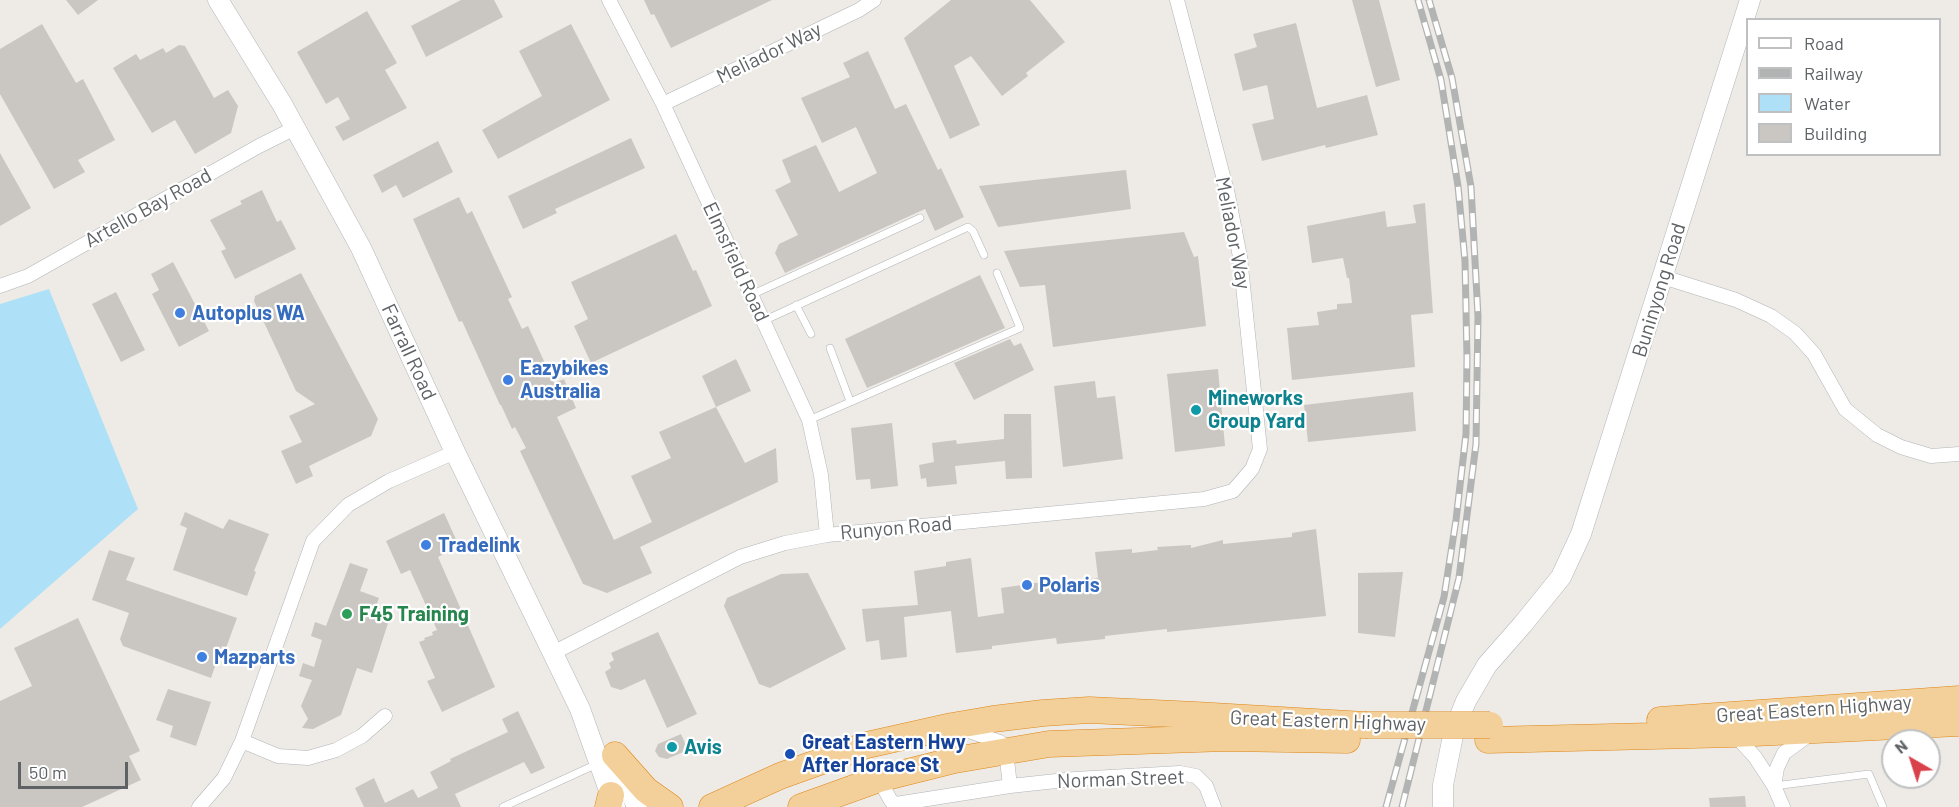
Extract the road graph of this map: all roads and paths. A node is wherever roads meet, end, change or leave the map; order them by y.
1 (218, 0) edge
2 (609, 0) edge
3 (874, 0) edge
4 (1177, 0) edge
5 (1750, 0) edge
6 (663, 104) junction
7 (295, 128) junction
8 (920, 218) dead end
9 (984, 255) dead end
10 (997, 273) dead end
11 (1663, 277) junction
12 (0, 286) edge
13 (751, 295) junction
14 (796, 305) junction
15 (763, 321) junction
16 (811, 334) dead end
17 (830, 348) dead end
18 (850, 401) junction
19 (809, 420) junction
20 (455, 452) junction
21 (1959, 454) edge
22 (1252, 469) joint
23 (827, 535) junction
24 (553, 653) junction
25 (1959, 699) edge
26 (385, 716) dead end
27 (1959, 723) edge
28 (952, 726) junction
29 (1814, 731) junction
30 (1489, 732) junction
31 (1365, 733) junction
32 (1734, 734) junction
33 (242, 741) junction
34 (1005, 751) junction
35 (607, 759) junction
36 (879, 779) junction
37 (1010, 786) junction
38 (1774, 786) junction
39 (611, 803) edge
40 (200, 807) edge
41 (503, 807) edge
42 (637, 807) edge
43 (670, 807) edge
44 (712, 807) edge
45 (801, 807) edge
46 (1214, 807) edge
47 (1443, 807) edge
48 (1783, 807) edge
49 (1883, 807) edge

1 - 7 main road, Farrall Road
2 - 6 street, Elmsfield Road
3 - 6 street, Meliador Way
4 - 22 street, Meliador Way
5 - 11 main road, Buninyong Road
6 - 13 street, Elmsfield Road
7 - 12 street, Artello Bay Road
7 - 20 main road, Farrall Road
8 - 13 lane
9 - 14 lane
10 - 18 lane
11 - 21 street
11 - 47 main road, Buninyong Road
13 - 15 street, Elmsfield Road
14 - 15 lane
14 - 16 lane
15 - 19 street, Elmsfield Road
17 - 18 lane
18 - 19 lane
19 - 23 street, Elmsfield Road
20 - 24 main road, Farrall Road
20 - 33 street
22 - 23 street, Runyon Road
23 - 24 street, Runyon Road
24 - 35 main road, Farrall Road
25 - 30 highway, Great Eastern Highway
26 - 33 street
27 - 29 highway, Great Eastern Highway
28 - 31 highway, Great Eastern Highway
28 - 34 street
28 - 44 highway, Great Eastern Highway
29 - 32 highway, Great Eastern Highway
29 - 38 street
30 - 31 highway, Great Eastern Highway, bridge
30 - 32 highway, Great Eastern Highway
31 - 34 highway, Great Eastern Highway
32 - 38 street
33 - 40 street
34 - 36 highway, Great Eastern Highway
34 - 37 street
35 - 39 main road, Farrall Road
35 - 41 lane
35 - 42 main road, Farrall Road
35 - 43 highway
36 - 37 street, Norman Street
36 - 45 highway, Great Eastern Highway
37 - 46 street, Norman Street
38 - 48 street
38 - 49 lane

